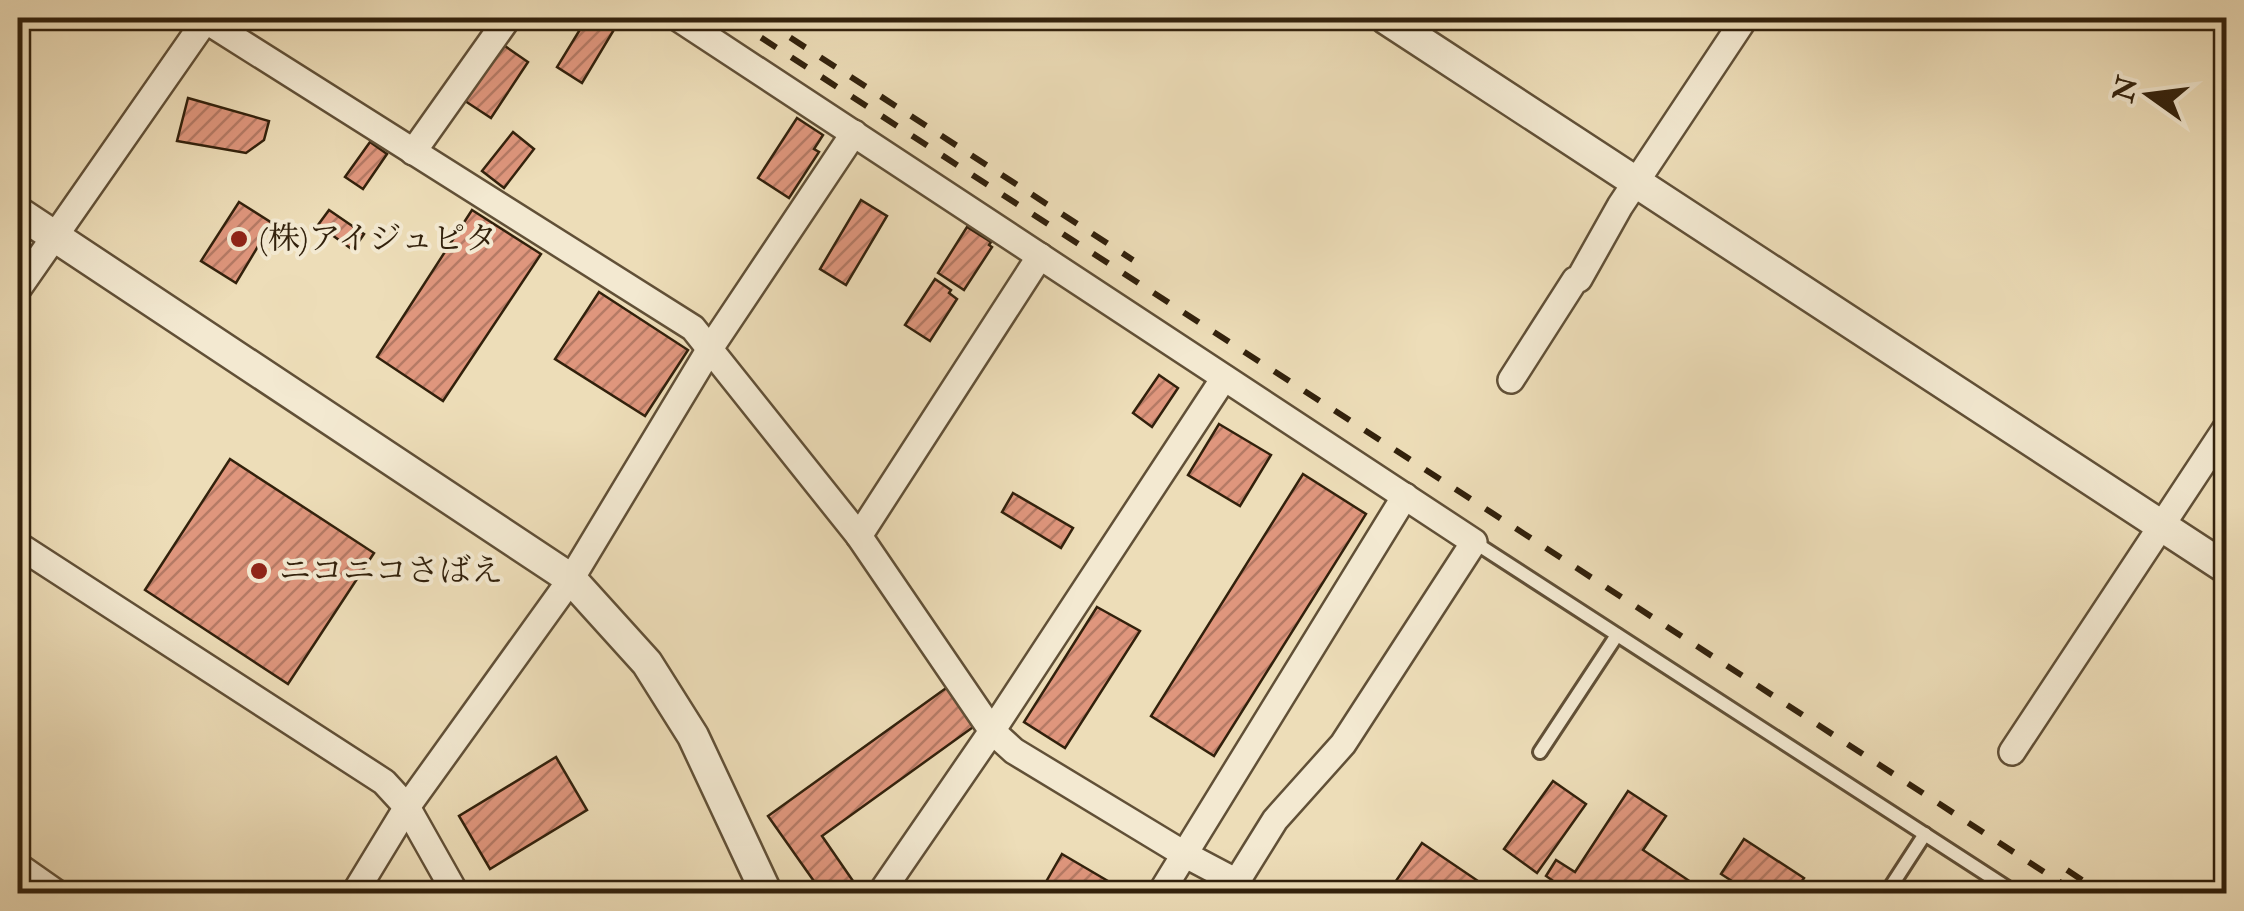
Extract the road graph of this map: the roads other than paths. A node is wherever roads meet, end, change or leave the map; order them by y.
1 (204, 18) edge
2 (508, 18) edge
3 (678, 18) edge
4 (1385, 18) edge
5 (1745, 18) edge
6 (854, 133) junction
7 (414, 152) junction
8 (1637, 182) junction
9 (18, 212) edge
10 (56, 236) junction
11 (1040, 256) junction
12 (18, 288) edge
13 (711, 347) junction
14 (1224, 378) junction
15 (1511, 380) dead end
16 (2226, 428) edge
17 (1405, 496) junction
18 (2161, 525) junction
19 (859, 536) junction
20 (1474, 542) junction
21 (18, 545) edge
22 (2226, 568) edge
23 (571, 579) junction
24 (1617, 635) junction
25 (992, 731) junction
26 (1540, 752) dead end
27 (2012, 752) dead end
28 (407, 807) junction
29 (1925, 834) junction
30 (1184, 854) junction
31 (18, 866) edge
32 (1233, 888) edge
33 (58, 894) edge
34 (354, 894) edge
35 (456, 894) edge
36 (767, 894) edge
37 (880, 894) edge
38 (1160, 894) edge
39 (1886, 894) edge
40 (2017, 894) edge

1 - 7 street
1 - 10 street
2 - 7 street
3 - 6 street
4 - 8 street
5 - 8 street
6 - 11 street
6 - 13 street
7 - 13 street
8 - 15 street
8 - 18 street
9 - 10 street
10 - 12 street
10 - 23 street
11 - 14 street
11 - 19 street
13 - 19 street
13 - 23 street
14 - 17 street
14 - 25 street
16 - 18 street
17 - 20 street
17 - 30 street
18 - 22 street
18 - 27 street
19 - 25 street
20 - 24 lane
20 - 32 street
21 - 28 street
23 - 28 street
23 - 36 street
24 - 26 lane
24 - 29 lane
25 - 30 street
25 - 37 street
28 - 34 street
28 - 35 street
29 - 39 lane
29 - 40 lane
30 - 32 street
30 - 38 street
31 - 33 street

